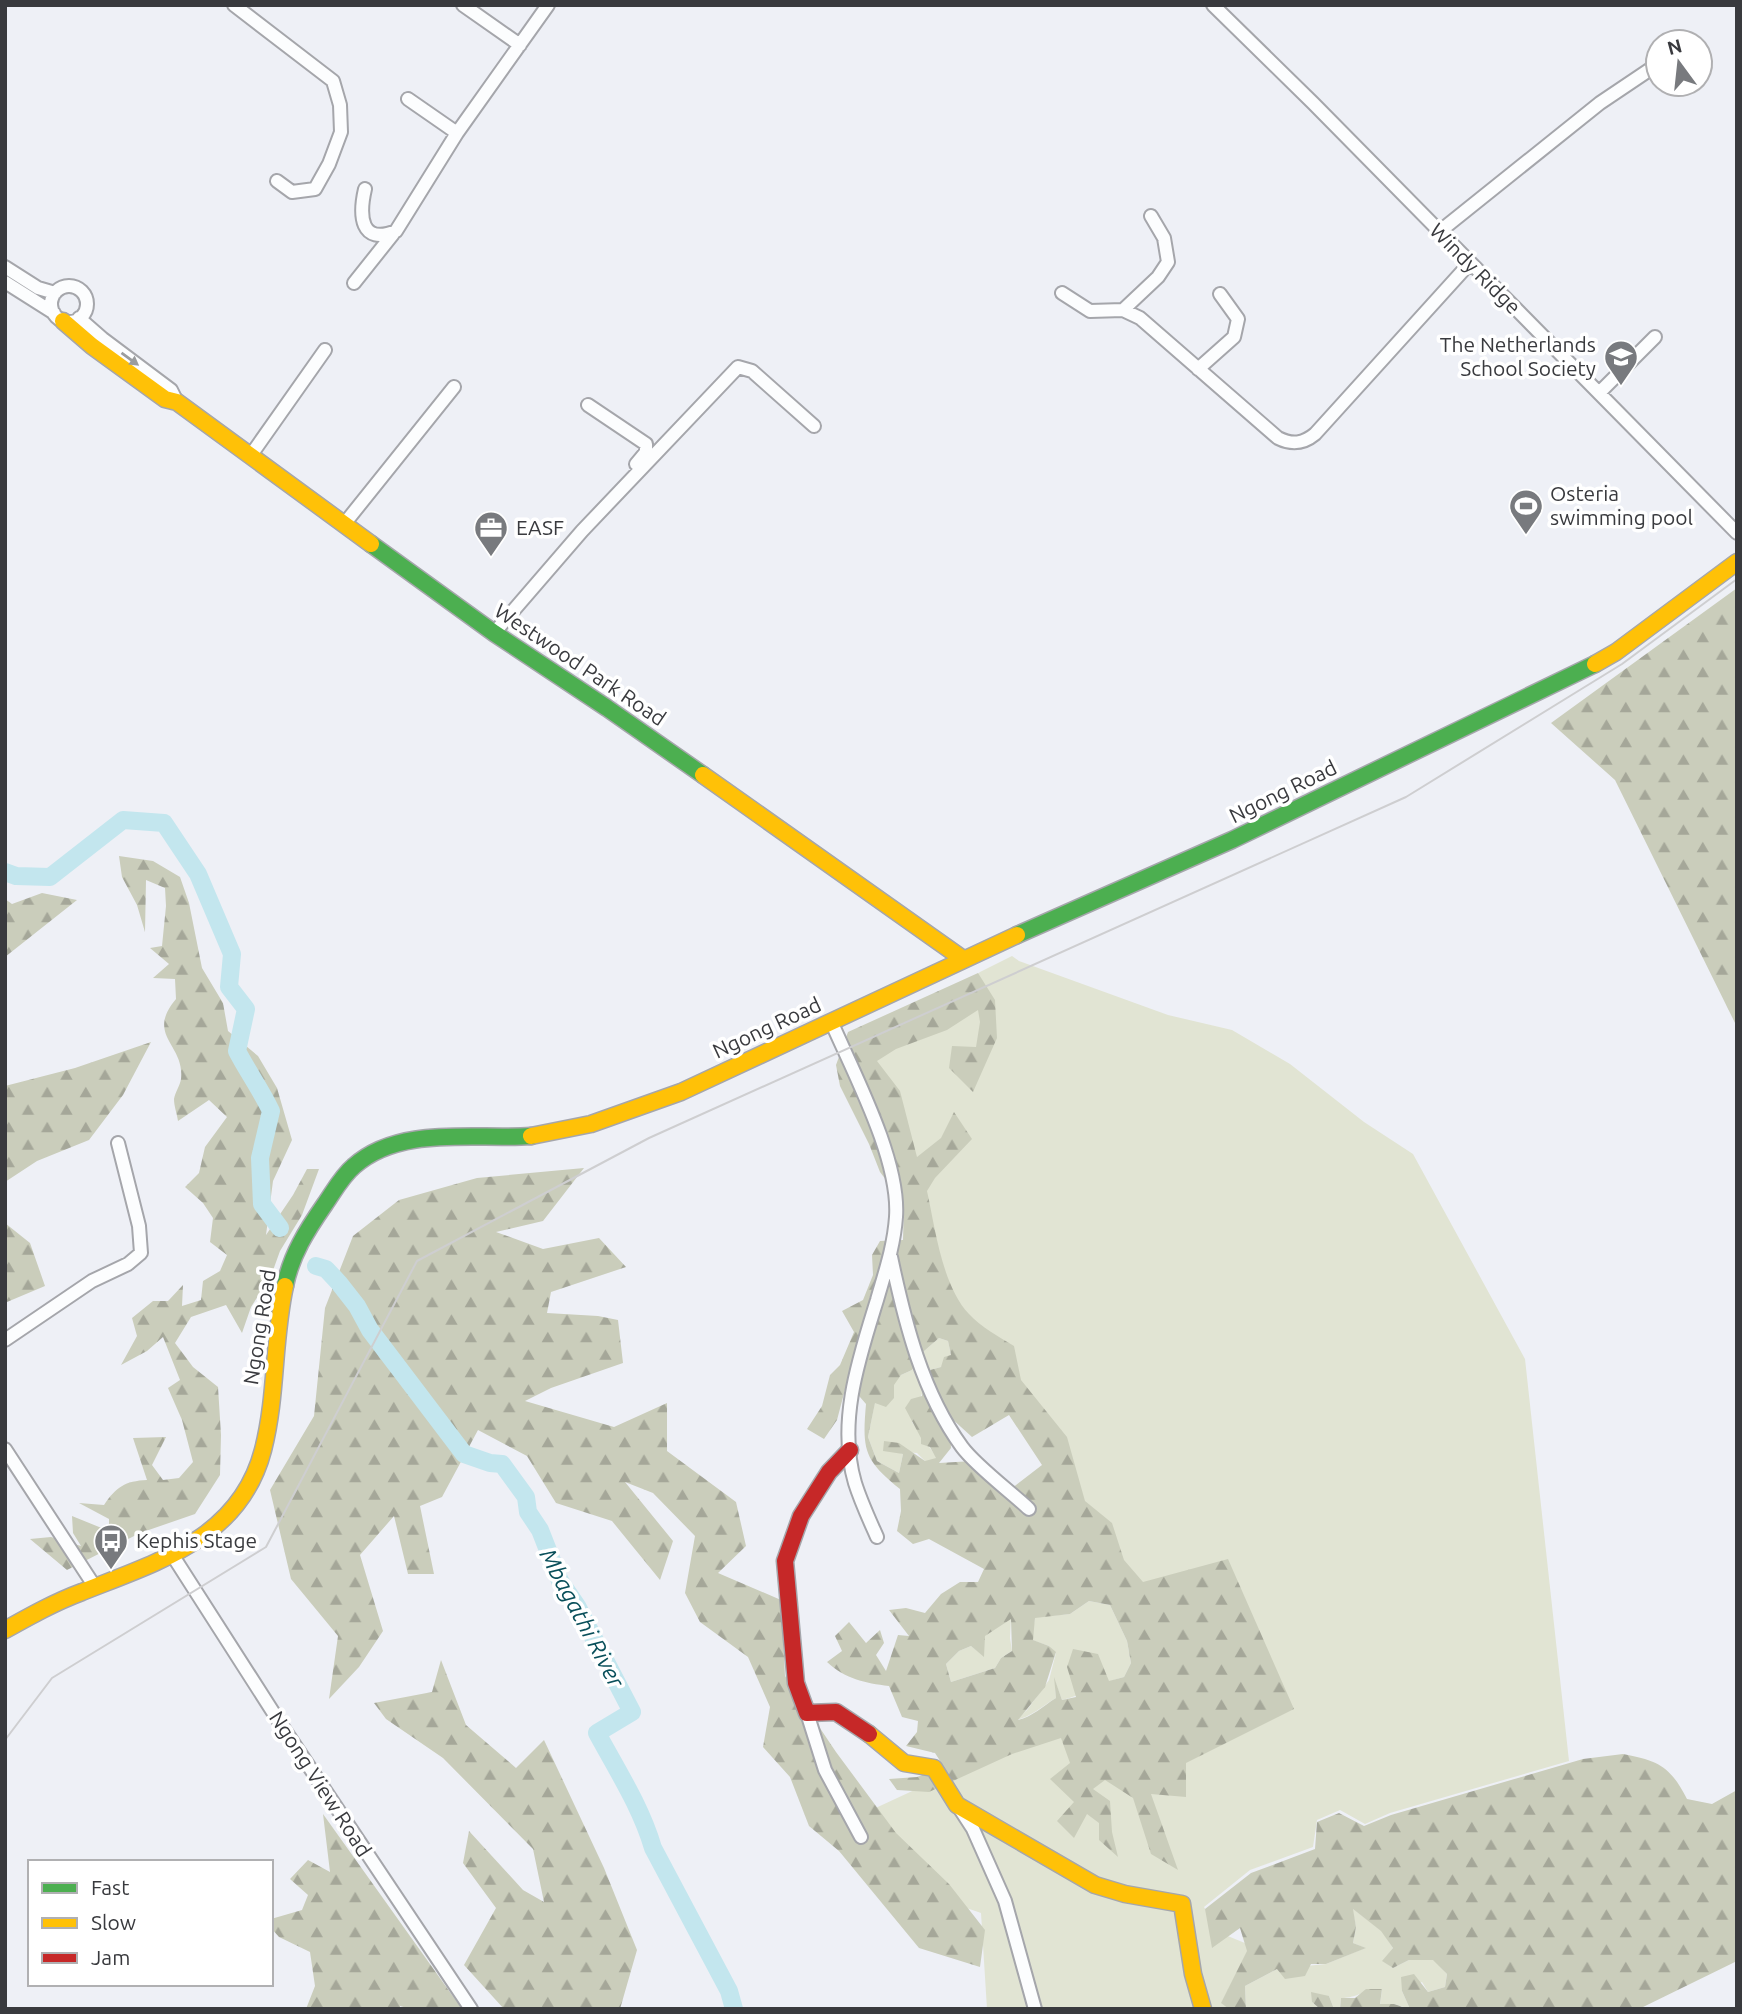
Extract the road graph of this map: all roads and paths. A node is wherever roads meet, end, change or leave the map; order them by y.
1 (234, 5) edge
2 (463, 5) edge
3 (548, 5) edge
4 (1213, 5) edge
5 (520, 45) junction
6 (1644, 73) edge
7 (408, 99) dead end
8 (457, 133) junction
9 (277, 181) dead end
10 (365, 189) dead end
11 (1151, 216) dead end
12 (396, 231) junction
13 (1439, 232) junction
14 (1469, 264) junction
15 (5, 267) edge
16 (5, 282) edge
17 (354, 283) dead end
18 (55, 293) junction
19 (1062, 293) dead end
20 (1220, 294) dead end
21 (1123, 310) junction
22 (65, 317) junction
23 (1655, 337) dead end
24 (325, 351) dead end
25 (1198, 369) junction
26 (454, 387) dead end
27 (1599, 393) junction
28 (588, 405) dead end
29 (814, 426) dead end
30 (251, 456) junction
31 (345, 523) junction
32 (1737, 533) edge
33 (1737, 562) edge
34 (491, 631) junction
35 (963, 958) junction
36 (831, 1021) junction
37 (118, 1143) dead end
38 (891, 1257) junction
39 (5, 1340) edge
40 (5, 1449) edge
41 (850, 1450) junction
42 (1029, 1509) dead end
43 (877, 1537) dead end
44 (173, 1556) junction
45 (95, 1587) junction
46 (5, 1630) edge
47 (807, 1713) junction
48 (957, 1805) junction
49 (860, 1837) dead end
50 (471, 2009) edge
51 (1035, 2009) edge
52 (1203, 2009) edge

1 - 9 street
2 - 5 street
3 - 5 street
4 - 13 street, Windy Ridge
5 - 8 street
6 - 13 street
7 - 8 street
8 - 12 street
10 - 12 street
11 - 21 street
12 - 17 street
13 - 14 street, Windy Ridge
14 - 25 street
14 - 27 street, Windy Ridge
15 - 18 street
16 - 22 street
18 - 22 street
18 - 22 street
19 - 21 street
20 - 25 street
21 - 25 street
22 - 30 main road, Westwood Park Road
23 - 27 street
24 - 30 street
26 - 31 street
27 - 32 street, Windy Ridge
28 - 34 street
29 - 34 street
30 - 31 main road, Westwood Park Road
31 - 34 main road, Westwood Park Road
33 - 35 main road, Ngong Road
34 - 35 main road, Westwood Park Road
35 - 36 main road, Ngong Road
36 - 38 street
36 - 44 main road, Ngong Road
37 - 39 street
38 - 41 street
38 - 42 street
40 - 45 street
41 - 43 street
41 - 47 main road
44 - 45 main road, Ngong Road
44 - 50 street, Ngong View Road
45 - 46 main road, Ngong Road
47 - 48 main road
47 - 49 street
48 - 51 street
48 - 52 main road

